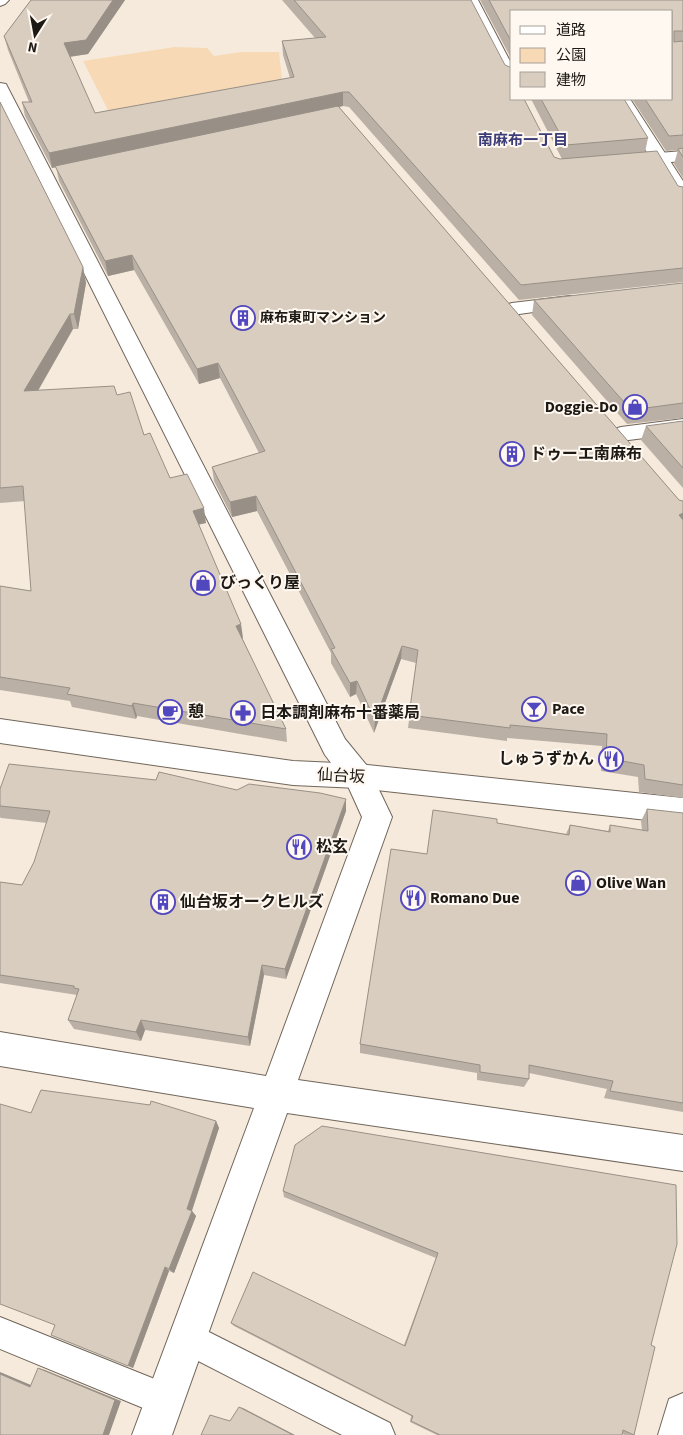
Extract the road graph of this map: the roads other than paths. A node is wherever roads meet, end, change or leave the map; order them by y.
1 (471, 0) edge
2 (508, 64) edge
3 (0, 88) edge
4 (623, 100) edge
5 (683, 156) edge
6 (660, 158) junction
7 (623, 161) edge
8 (66, 172) edge
9 (44, 177) junction
10 (683, 196) edge
11 (588, 300) edge
12 (512, 309) edge
13 (615, 426) joint
14 (683, 426) edge
15 (640, 456) edge
16 (0, 731) edge
17 (358, 776) junction
18 (683, 811) edge
19 (0, 1049) edge
20 (275, 1094) junction
21 (683, 1153) edge
22 (0, 1333) edge
23 (187, 1337) junction
24 (165, 1400) junction
25 (683, 1413) edge
26 (152, 1435) edge
27 (378, 1435) edge
28 (678, 1435) edge

1 - 2 lane
3 - 9 street
4 - 6 street
5 - 6 lane
6 - 7 lane
6 - 10 street
8 - 9 street
9 - 17 street
11 - 12 street
13 - 14 lane
13 - 15 street
16 - 17 street, 仙台坂
17 - 18 street, 仙台坂
17 - 20 street
19 - 20 street
20 - 21 street
20 - 23 street
22 - 24 lane
23 - 24 street
23 - 27 lane
24 - 26 street
25 - 28 street

